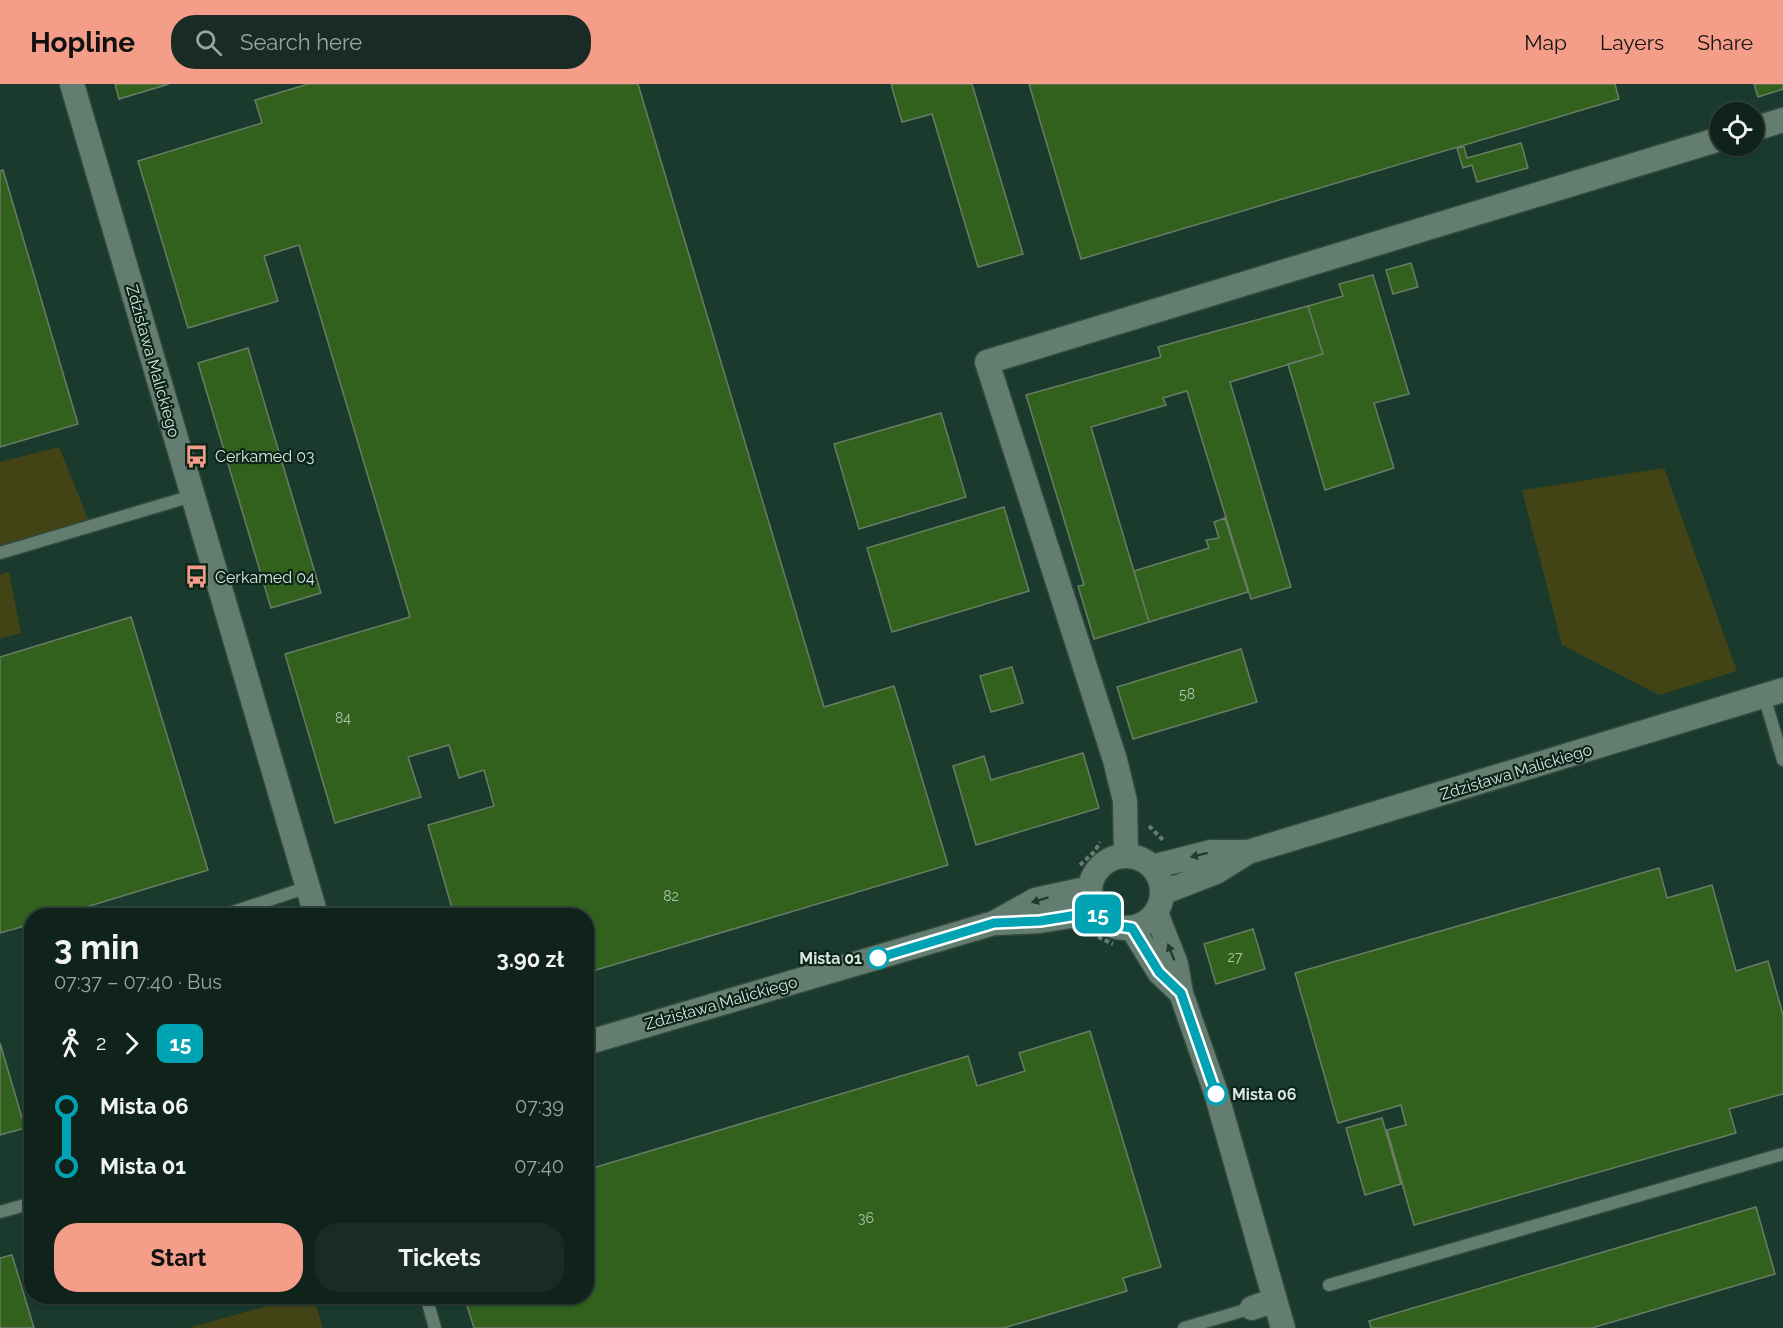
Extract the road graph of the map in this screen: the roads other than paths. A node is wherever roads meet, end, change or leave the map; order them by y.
1 (72, 84) edge
2 (1783, 120) edge
3 (1764, 126) edge
4 (1710, 142) edge
5 (192, 496) junction
6 (0, 553) edge
7 (1774, 693) edge
8 (1783, 760) edge
9 (1248, 852) junction
10 (1126, 856) junction
11 (1152, 867) junction
12 (308, 887) junction
13 (1090, 888) junction
14 (1159, 903) junction
15 (245, 908) edge
16 (314, 908) edge
17 (1096, 912) junction
18 (994, 923) junction
19 (1132, 928) junction
20 (1181, 993) junction
21 (594, 1041) edge
22 (1783, 1154) edge
23 (24, 1205) edge
24 (0, 1212) edge
25 (1329, 1285) dead end
26 (1275, 1300) junction
27 (428, 1304) edge
28 (1252, 1308) joint
29 (435, 1328) edge
30 (1184, 1328) edge
31 (1283, 1328) edge

1 - 5 street, Zdzisława Malickiego
2 - 3 street
4 - 10 street
5 - 6 lane
5 - 12 street, Zdzisława Malickiego
7 - 8 lane
7 - 9 street, Zdzisława Malickiego
9 -> 11 street, Zdzisława Malickiego
9 - 14 street, Zdzisława Malickiego
10 - 11 street
10 - 13 street
11 - 14 street
12 - 15 lane
12 - 16 street, Zdzisława Malickiego
13 - 17 street
13 -> 18 street, Zdzisława Malickiego
14 - 19 street
20 -> 14 street
17 - 18 street, Zdzisława Malickiego
17 - 19 street
18 - 21 street, Zdzisława Malickiego
19 - 20 street
20 - 26 street
22 - 25 lane
23 - 24 lane
26 - 28 street
26 - 31 street
27 - 29 lane
28 - 30 lane

